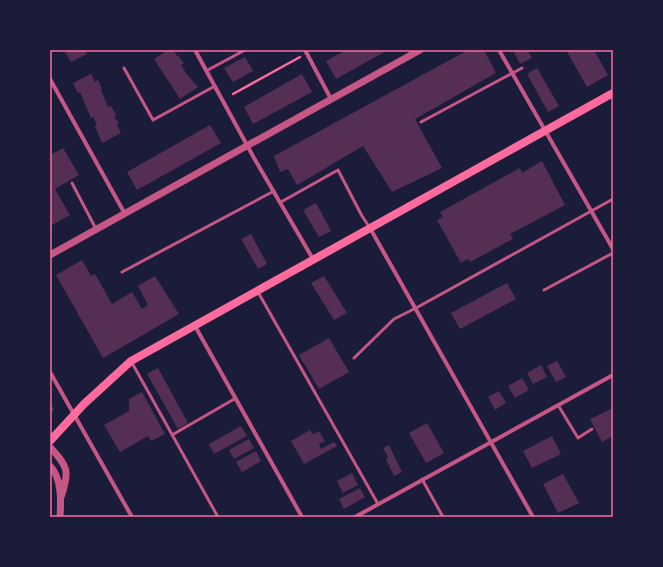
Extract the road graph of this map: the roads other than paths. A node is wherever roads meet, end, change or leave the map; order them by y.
1 (195, 50) edge
2 (245, 50) edge
3 (305, 50) edge
4 (420, 50) edge
5 (499, 50) edge
6 (412, 52) edge
7 (124, 68) dead end
8 (522, 68) dead end
9 (206, 71) junction
10 (512, 74) junction
11 (50, 79) edge
12 (215, 86) junction
13 (613, 93) edge
14 (331, 99) junction
15 (421, 122) dead end
16 (545, 130) junction
17 (248, 146) junction
18 (72, 183) dead end
19 (274, 191) junction
20 (613, 199) edge
21 (281, 202) junction
22 (592, 211) junction
23 (125, 214) junction
24 (370, 228) junction
25 (96, 230) junction
26 (613, 249) edge
27 (613, 253) edge
28 (50, 255) edge
29 (313, 259) junction
30 (122, 272) dead end
31 (544, 290) dead end
32 (257, 291) junction
33 (416, 308) junction
34 (195, 326) junction
35 (354, 358) dead end
36 (131, 361) junction
37 (50, 372) edge
38 (613, 375) edge
39 (236, 398) junction
40 (558, 405) junction
41 (74, 415) junction
42 (592, 429) dead end
43 (172, 435) junction
44 (50, 441) edge
45 (491, 442) junction
46 (50, 447) edge
47 (50, 466) edge
48 (422, 479) junction
49 (61, 497) junction
50 (378, 504) junction
51 (60, 517) edge
52 (132, 517) edge
53 (218, 517) edge
54 (302, 517) edge
55 (355, 517) edge
56 (443, 517) edge
57 (533, 517) edge

1 - 9 street
2 - 9 lane
3 - 14 street
4 - 6 street
5 - 10 street
6 - 14 street
7 - 12 lane
8 - 10 lane
9 - 12 street
10 - 15 lane
10 - 16 street
11 - 23 street
12 - 17 street
13 - 16 main road
14 - 17 street
16 - 22 street
16 - 24 main road
17 - 19 street
17 - 23 street
18 - 25 lane
19 - 21 street
19 - 30 lane
20 - 22 lane
21 - 24 lane
21 - 29 street
22 - 26 street
22 - 33 lane
23 - 25 street
24 - 29 main road
24 - 33 street
25 - 28 street
27 - 31 lane
29 - 32 main road
32 - 34 main road
32 - 50 lane
33 - 35 lane
33 - 45 street
34 - 36 main road
34 - 39 street
36 - 41 main road
36 - 43 lane
37 - 41 street
38 - 40 street
39 - 43 lane
39 - 54 street
40 - 42 lane
40 - 45 street
41 - 44 main road
41 - 52 street
43 - 53 lane
45 - 48 street
45 - 57 street
46 - 49 street
47 - 49 street
48 - 50 street
48 - 56 lane
49 - 51 street
50 - 55 street

